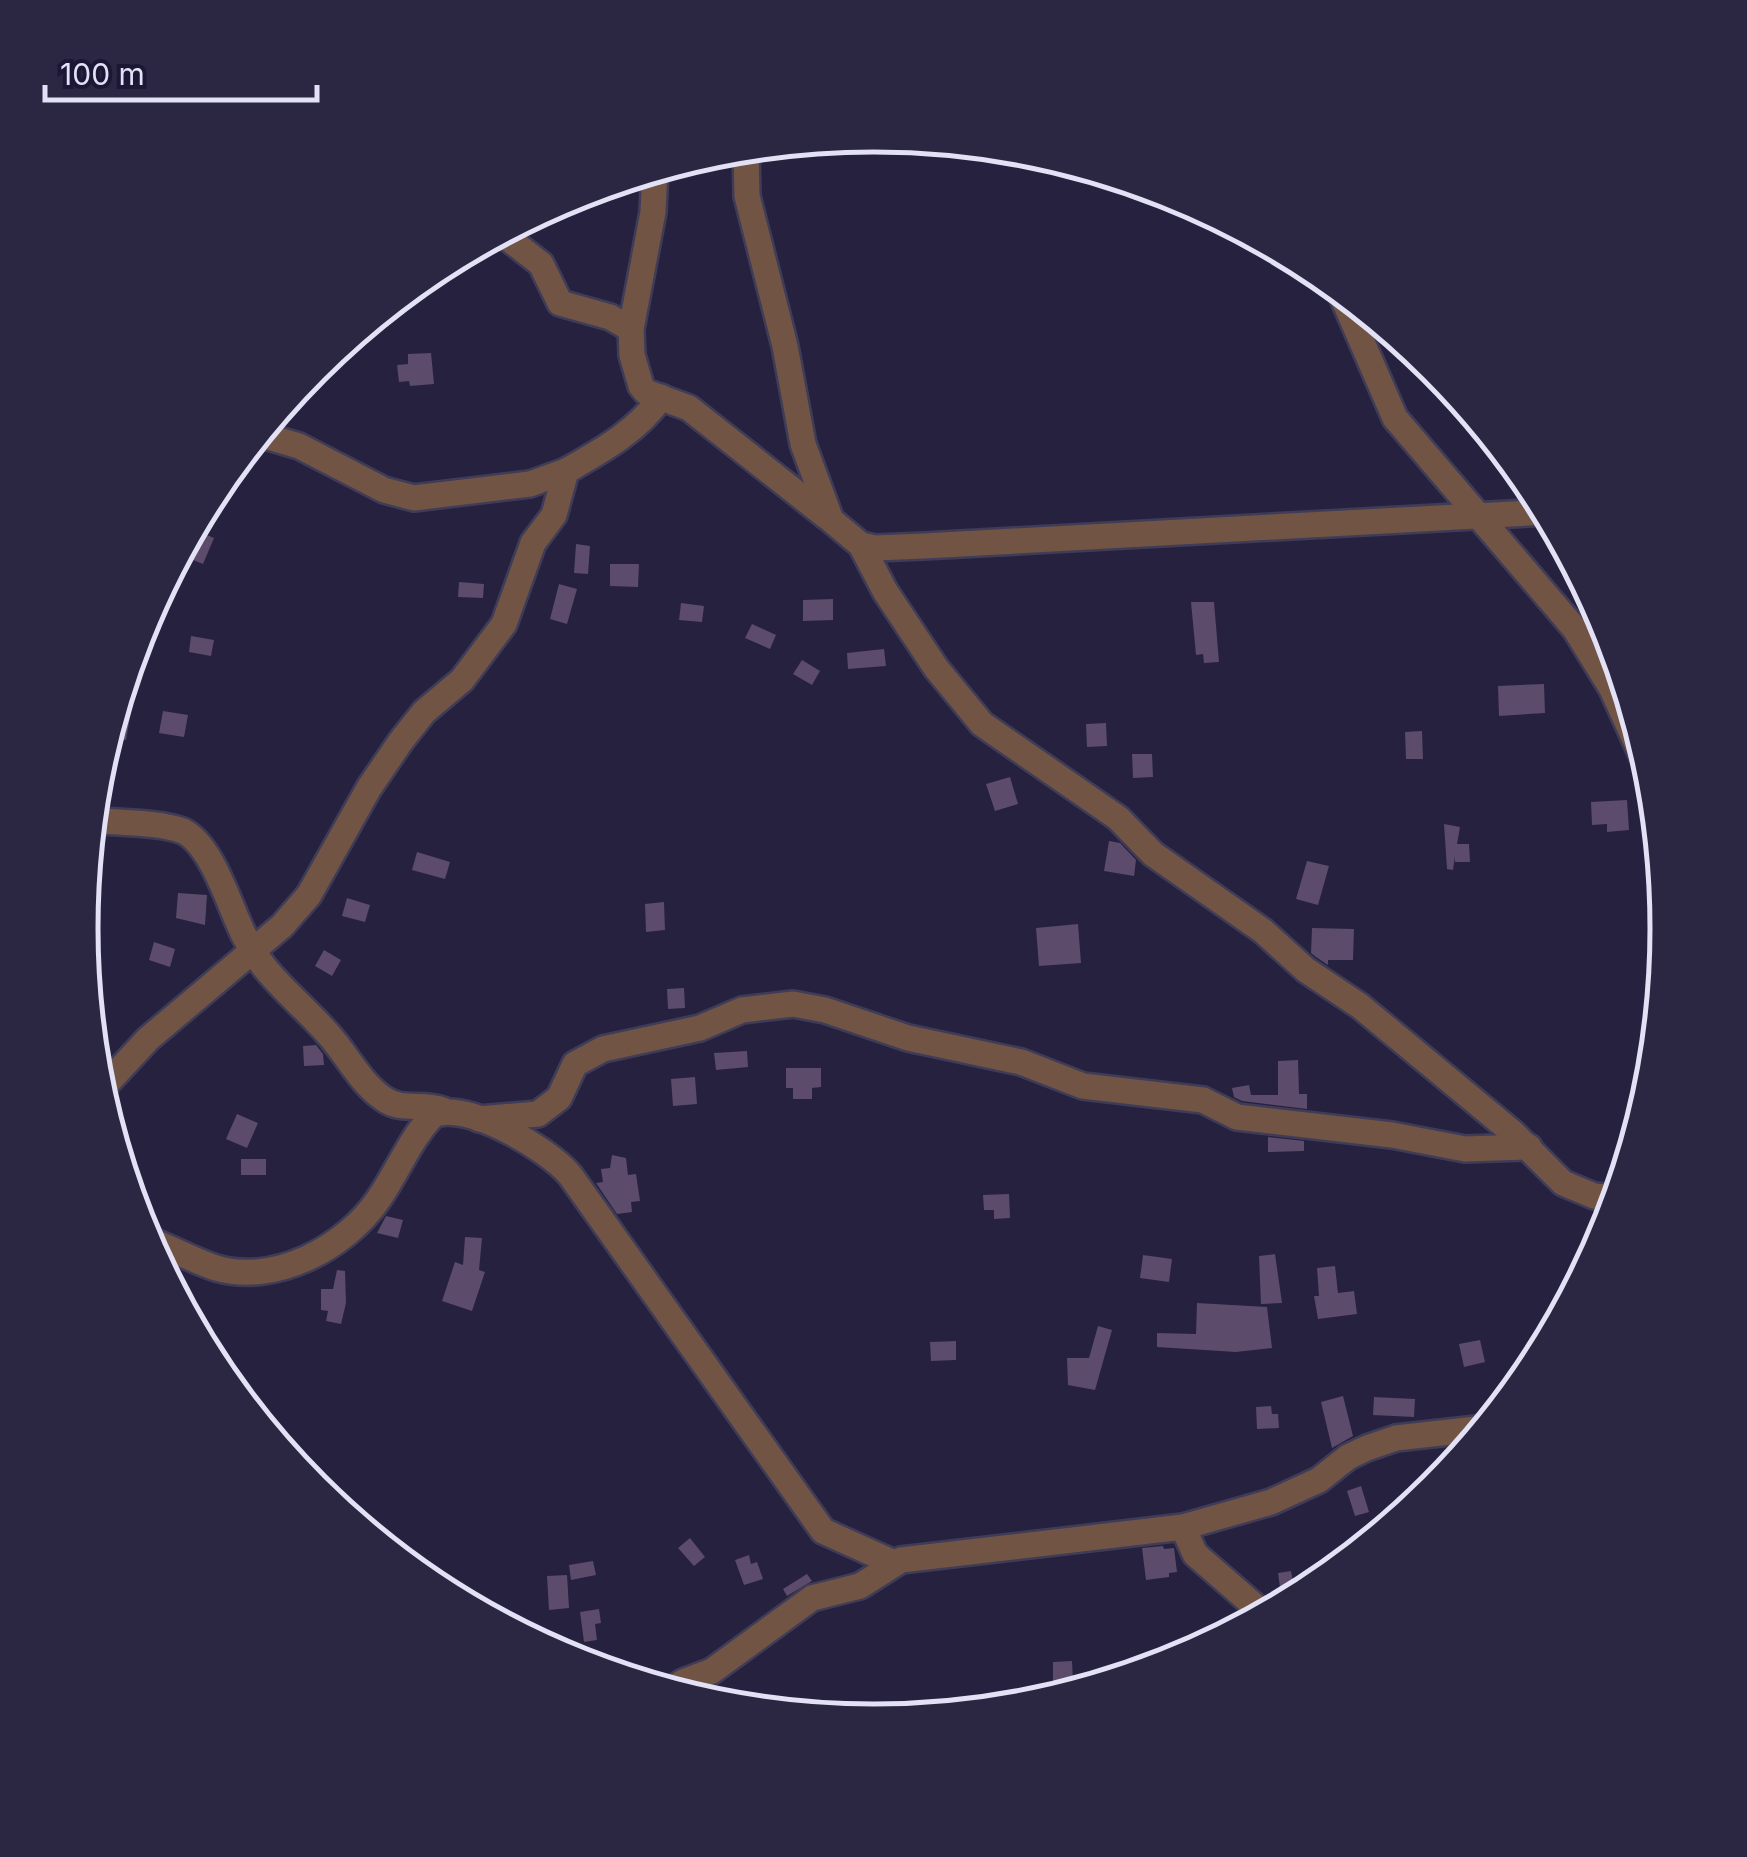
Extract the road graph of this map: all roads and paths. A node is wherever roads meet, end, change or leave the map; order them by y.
1 (746, 163) edge
2 (654, 185) edge
3 (513, 242) edge
4 (1351, 317) edge
5 (631, 330) junction
6 (661, 397) junction
7 (272, 438) edge
8 (566, 471) junction
9 (1529, 514) edge
10 (1483, 518) junction
11 (831, 520) junction
12 (861, 545) junction
13 (1610, 684) edge
14 (105, 822) edge
15 (250, 952) junction
16 (112, 1079) edge
17 (443, 1110) junction
18 (479, 1119) junction
19 (1529, 1147) junction
20 (1601, 1197) edge
21 (167, 1248) edge
22 (1465, 1430) edge
23 (1183, 1528) junction
24 (894, 1563) junction
25 (1253, 1605) edge
26 (686, 1681) edge

1 - 11 street
2 - 5 street
3 - 5 street
4 - 10 street
5 - 6 street
6 - 8 street
6 - 11 street
7 - 8 street
8 - 15 street
9 - 10 street
10 - 12 street
10 - 13 street
11 - 12 street
12 - 19 street
14 - 15 street
15 - 16 street
15 - 17 street
17 - 18 street
17 - 21 street
18 - 19 street
18 - 24 street
19 - 20 street
22 - 23 street
23 - 24 street
23 - 25 street
24 - 26 street

